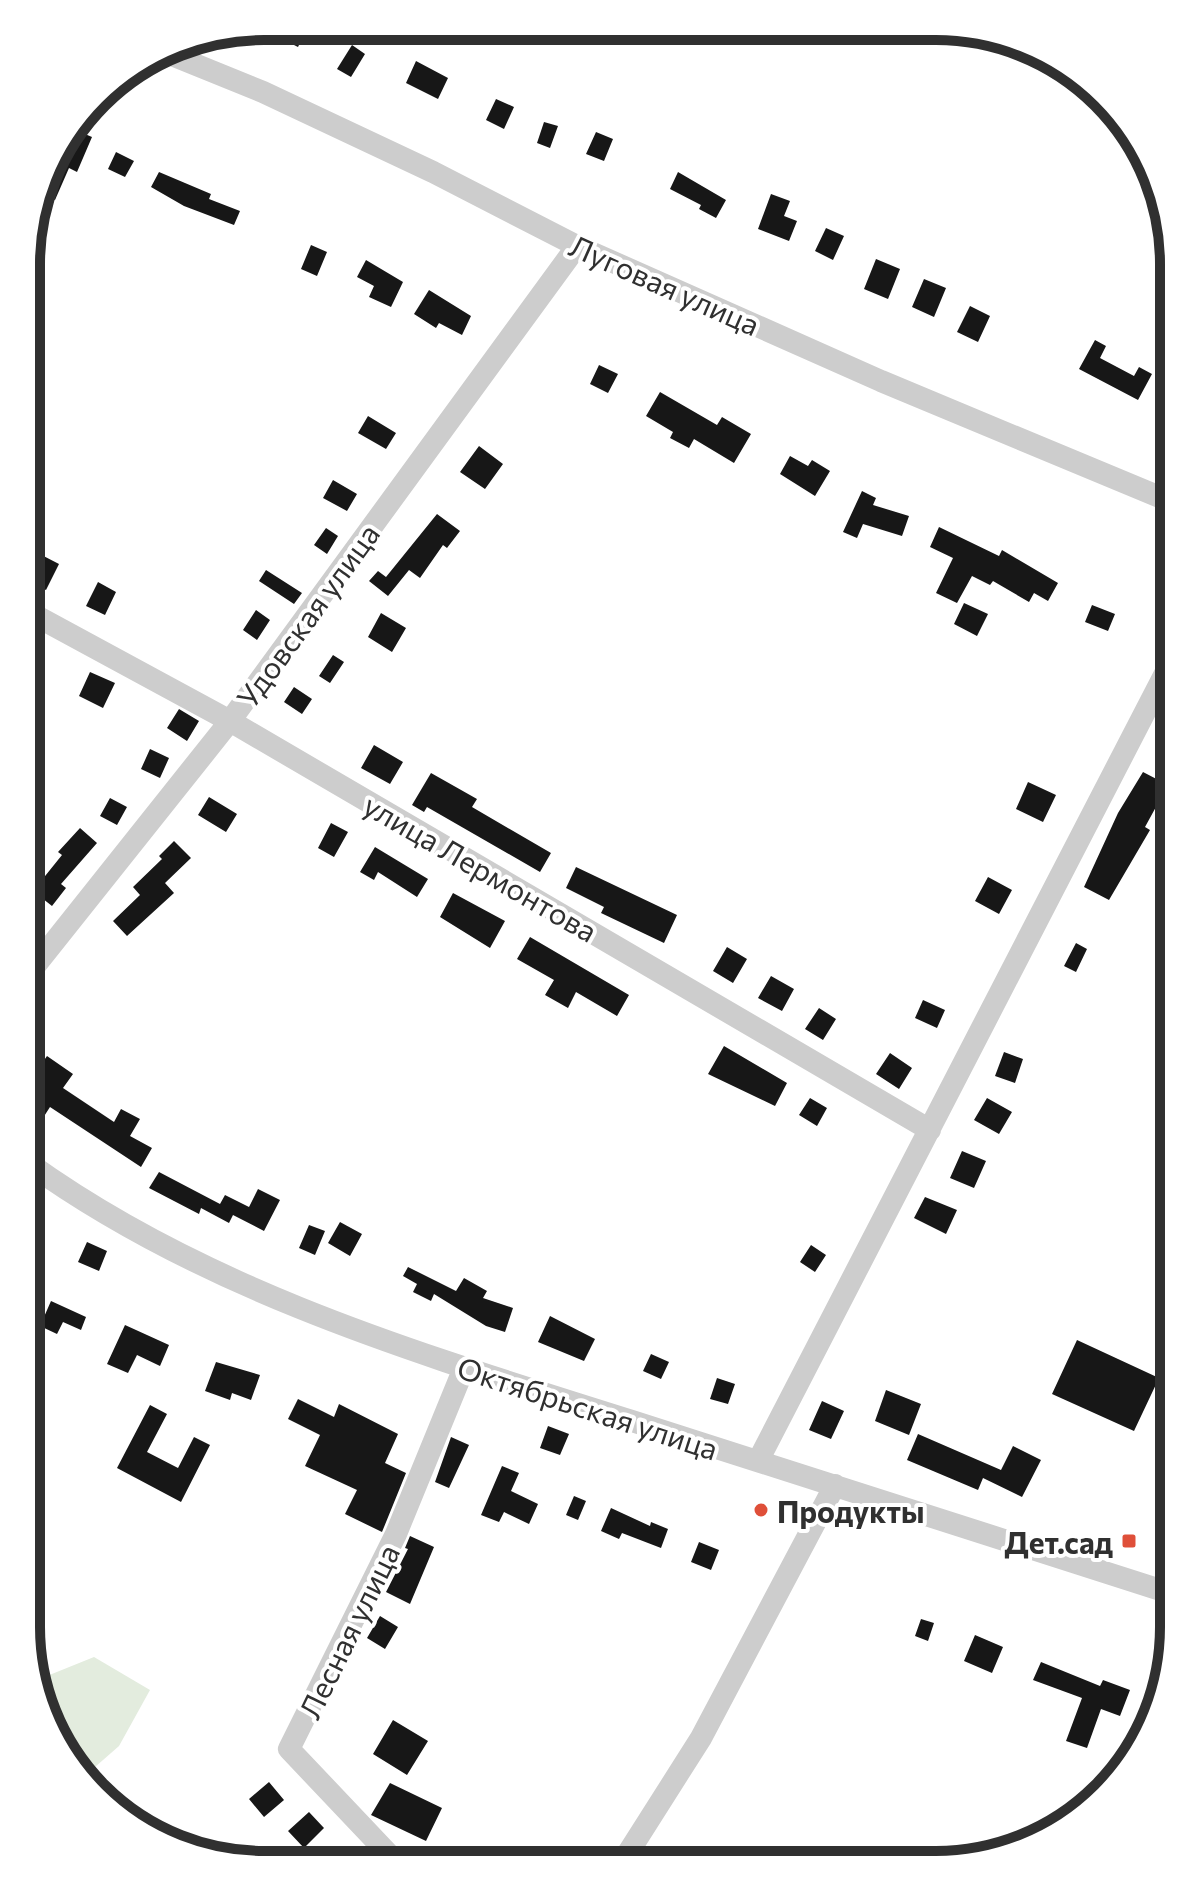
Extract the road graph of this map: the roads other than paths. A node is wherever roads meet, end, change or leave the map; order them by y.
1 (177, 57) edge
2 (577, 246) junction
3 (1160, 497) edge
4 (40, 618) edge
5 (1160, 683) edge
6 (230, 721) junction
7 (40, 960) edge
8 (930, 1130) junction
9 (40, 1172) edge
10 (464, 1368) junction
11 (758, 1461) junction
12 (835, 1485) junction
13 (1160, 1590) edge
14 (386, 1851) edge
15 (629, 1851) edge

1 - 2 street, Луговая улица
2 - 3 street, Луговая улица
2 - 6 street, Удовская улица
4 - 6 street, улица Лермонтова
5 - 8 street
6 - 7 street, Удовская улица
6 - 8 street, улица Лермонтова
8 - 11 street
9 - 10 street, Октябрьская улица
10 - 11 street, Октябрьская улица
10 - 14 street, Лесная улица
11 - 12 street, Октябрьская улица
12 - 13 street, Октябрьская улица
12 - 15 street

